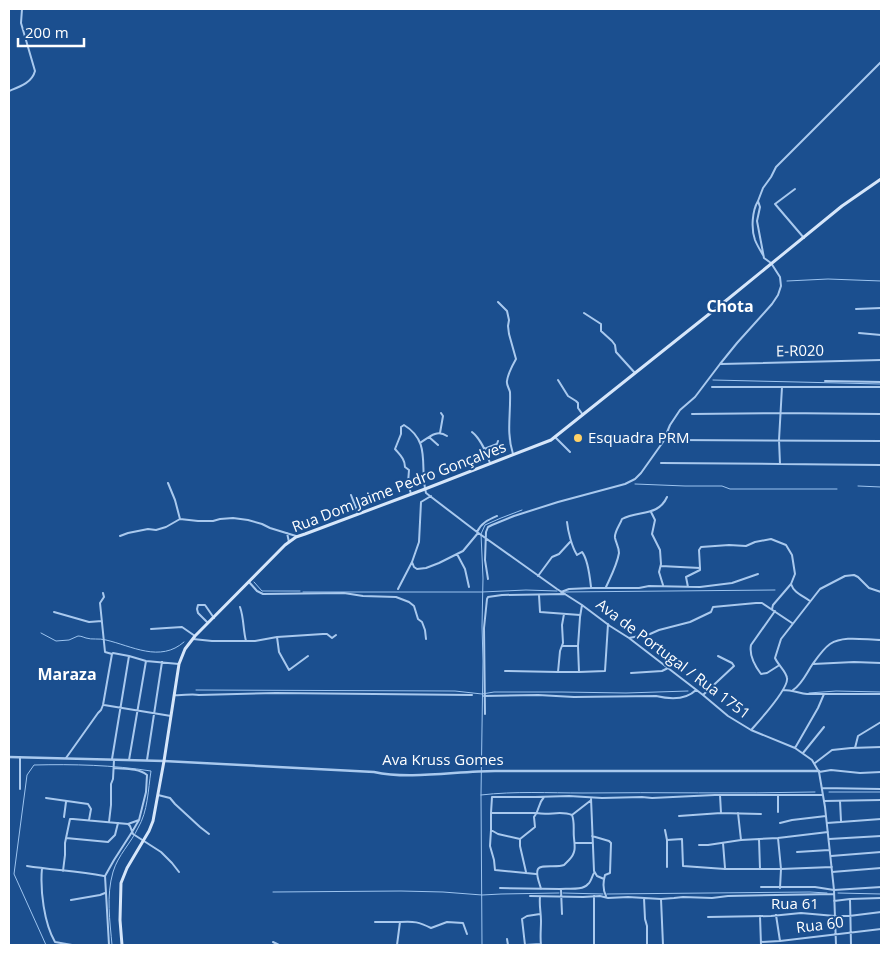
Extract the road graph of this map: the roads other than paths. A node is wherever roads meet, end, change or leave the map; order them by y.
1 (22, 9) edge
2 (881, 62) edge
3 (9, 91) edge
4 (881, 179) edge
5 (795, 189) dead end
6 (758, 201) junction
7 (804, 238) junction
8 (764, 258) junction
9 (771, 263) junction
10 (498, 302) dead end
11 (881, 308) edge
12 (856, 309) dead end
13 (584, 313) dead end
14 (859, 333) dead end
15 (881, 335) edge
16 (881, 360) edge
17 (720, 364) junction
18 (635, 373) junction
19 (558, 380) dead end
20 (825, 381) dead end
21 (881, 382) edge
22 (712, 387) dead end
23 (782, 387) junction
24 (881, 387) edge
25 (441, 413) dead end
26 (780, 413) junction
27 (692, 414) dead end
28 (881, 414) edge
29 (583, 415) junction
30 (472, 432) dead end
31 (440, 433) junction
32 (447, 436) dead end
33 (429, 437) junction
34 (556, 437) junction
35 (673, 440) dead end
36 (779, 440) junction
37 (498, 441) dead end
38 (881, 441) edge
39 (420, 443) junction
40 (438, 445) dead end
41 (484, 449) junction
42 (570, 452) dead end
43 (513, 454) junction
44 (490, 463) junction
45 (661, 463) dead end
46 (780, 464) junction
47 (881, 465) edge
48 (168, 483) dead end
49 (425, 489) junction
50 (411, 494) junction
51 (351, 495) dead end
52 (431, 496) junction
53 (667, 497) dead end
54 (651, 512) junction
55 (358, 513) junction
56 (497, 516) dead end
57 (180, 519) junction
58 (567, 522) dead end
59 (477, 532) junction
60 (287, 533) junction
61 (120, 536) dead end
62 (298, 536) junction
63 (486, 538) junction
64 (289, 542) junction
65 (570, 542) junction
66 (457, 554) junction
67 (412, 562) junction
68 (661, 566) junction
69 (700, 568) junction
70 (758, 574) dead end
71 (538, 576) junction
72 (488, 578) dead end
73 (249, 582) junction
74 (791, 584) junction
75 (663, 586) junction
76 (469, 587) dead end
77 (688, 587) junction
78 (591, 588) junction
79 (606, 588) junction
80 (398, 589) dead end
81 (561, 592) junction
82 (881, 592) edge
83 (104, 593) dead end
84 (564, 594) junction
85 (540, 595) junction
86 (810, 601) junction
87 (582, 605) junction
88 (773, 605) junction
89 (240, 607) dead end
90 (769, 607) junction
91 (772, 609) junction
92 (775, 611) junction
93 (54, 612) dead end
94 (564, 614) junction
95 (580, 615) junction
96 (214, 618) junction
97 (102, 621) junction
98 (208, 623) junction
99 (792, 623) junction
100 (608, 624) junction
101 (151, 630) dead end
102 (336, 635) dead end
103 (277, 637) junction
104 (194, 638) junction
105 (630, 638) junction
106 (426, 639) dead end
107 (881, 640) edge
108 (246, 641) junction
109 (562, 646) junction
110 (578, 646) junction
111 (112, 654) junction
112 (129, 656) junction
113 (308, 656) dead end
114 (718, 656) dead end
115 (146, 661) junction
116 (162, 662) junction
117 (881, 663) edge
118 (179, 664) junction
119 (813, 664) junction
120 (778, 666) junction
121 (668, 668) junction
122 (505, 672) dead end
123 (558, 672) junction
124 (579, 672) junction
125 (631, 673) dead end
126 (696, 690) junction
127 (783, 690) junction
128 (793, 690) junction
129 (824, 694) junction
130 (881, 694) edge
131 (174, 695) junction
132 (472, 695) dead end
133 (703, 695) junction
134 (484, 696) junction
135 (103, 705) junction
136 (120, 707) junction
137 (137, 710) junction
138 (154, 712) junction
139 (485, 714) dead end
140 (171, 716) junction
141 (881, 722) edge
142 (824, 727) dead end
143 (751, 730) junction
144 (881, 747) edge
145 (794, 748) junction
146 (855, 748) junction
147 (803, 753) junction
148 (9, 757) edge
149 (20, 757) junction
150 (66, 758) junction
151 (113, 760) junction
152 (128, 760) junction
153 (147, 760) junction
154 (164, 761) junction
155 (814, 763) junction
156 (114, 766) junction
157 (819, 772) junction
158 (881, 772) edge
159 (822, 788) junction
160 (20, 789) dead end
161 (881, 789) edge
162 (158, 795) junction
163 (720, 795) junction
164 (823, 795) junction
165 (778, 796) junction
166 (544, 797) junction
167 (46, 798) dead end
168 (591, 799) junction
169 (881, 800) edge
170 (66, 801) junction
171 (824, 801) junction
172 (840, 801) junction
173 (778, 812) dead end
174 (490, 813) junction
175 (537, 813) junction
176 (721, 813) junction
177 (738, 813) junction
178 (761, 814) dead end
179 (572, 815) junction
180 (679, 816) dead end
181 (826, 816) junction
182 (64, 817) dead end
183 (881, 819) edge
184 (89, 820) junction
185 (139, 820) junction
186 (109, 822) junction
187 (841, 822) junction
188 (118, 823) junction
189 (780, 823) dead end
190 (827, 823) junction
191 (128, 824) junction
192 (491, 830) junction
193 (665, 830) dead end
194 (828, 832) junction
195 (133, 833) junction
196 (209, 834) dead end
197 (592, 836) junction
198 (881, 836) edge
199 (66, 838) junction
200 (778, 838) junction
201 (520, 839) junction
202 (759, 839) junction
203 (829, 839) junction
204 (143, 840) junction
205 (667, 840) junction
206 (741, 840) junction
207 (575, 843) junction
208 (592, 843) junction
209 (723, 843) junction
210 (699, 845) dead end
211 (830, 850) junction
212 (797, 852) dead end
213 (881, 852) edge
214 (830, 856) junction
215 (27, 866) dead end
216 (832, 866) junction
217 (667, 867) dead end
218 (42, 868) junction
219 (881, 868) edge
220 (725, 869) junction
221 (760, 869) junction
222 (781, 869) junction
223 (63, 870) junction
224 (179, 872) dead end
225 (526, 872) junction
226 (832, 872) junction
227 (594, 873) junction
228 (537, 874) junction
229 (105, 876) junction
230 (604, 879) junction
231 (762, 887) dead end
232 (881, 887) edge
233 (500, 888) dead end
234 (780, 888) junction
235 (541, 889) junction
236 (560, 889) junction
237 (834, 890) junction
238 (105, 893) junction
239 (834, 894) junction
240 (530, 896) dead end
241 (540, 896) junction
242 (562, 896) junction
243 (594, 896) junction
244 (606, 896) junction
245 (644, 898) junction
246 (881, 898) edge
247 (661, 899) junction
248 (850, 899) junction
249 (71, 900) dead end
250 (834, 901) junction
251 (881, 912) edge
252 (540, 914) junction
253 (562, 914) dead end
254 (776, 915) junction
255 (760, 916) junction
256 (836, 916) junction
257 (849, 916) junction
258 (708, 917) dead end
259 (375, 922) dead end
260 (400, 922) junction
261 (881, 929) edge
262 (851, 933) junction
263 (467, 934) dead end
264 (836, 934) junction
265 (507, 939) dead end
266 (780, 941) junction
267 (273, 942) dead end
268 (525, 944) edge
269 (541, 944) edge
270 (761, 944) edge
271 (72, 945) edge
272 (109, 945) edge
273 (122, 945) edge
274 (279, 945) edge
275 (397, 945) edge
276 (508, 945) edge
277 (521, 945) edge
278 (595, 945) edge
279 (647, 945) edge
280 (663, 945) edge
281 (836, 945) edge
282 (851, 945) edge

1 - 3 street
2 - 6 street
4 - 7 main road, Rua Dom Jaime Pedro Gonçalves
5 - 7 street
6 - 8 street
6 - 8 street
7 - 9 main road, Rua Dom Jaime Pedro Gonçalves
8 - 9 street
9 - 17 street
9 - 18 main road, Rua Dom Jaime Pedro Gonçalves
10 - 43 street
11 - 12 street
13 - 18 street
14 - 15 street
16 - 17 street, E-R020
17 - 63 street
18 - 29 main road, Rua Dom Jaime Pedro Gonçalves
19 - 29 street
20 - 21 street
22 - 23 street
23 - 24 street
23 - 26 street
25 - 31 street
26 - 27 street
26 - 28 street
26 - 36 street
29 - 34 main road, Rua Dom Jaime Pedro Gonçalves
30 - 41 street
31 - 32 street
31 - 33 street
33 - 39 street
33 - 40 street
34 - 42 street
34 - 43 main road, Rua Dom Jaime Pedro Gonçalves
35 - 36 street
36 - 38 street
36 - 46 street
37 - 41 street
39 - 49 street
39 - 50 street
41 - 44 street
43 - 44 main road, Rua Dom Jaime Pedro Gonçalves
44 - 49 main road, Rua Dom Jaime Pedro Gonçalves
45 - 46 street
46 - 47 street
48 - 57 street
49 - 50 main road, Rua Dom Jaime Pedro Gonçalves
49 - 52 street, Ava de Portugal / Rua 1751
50 - 55 main road, Rua Dom Jaime Pedro Gonçalves
51 - 55 street
52 - 59 street, Ava de Portugal / Rua 1751
52 - 67 street
53 - 54 street
54 - 68 street
54 - 79 street
55 - 62 main road, Rua Dom Jaime Pedro Gonçalves
56 - 59 street
57 - 60 street
57 - 61 street
58 - 65 street
59 - 63 street, Ava de Portugal / Rua 1751
59 - 66 street
60 - 62 street
60 - 64 street
62 - 64 main road, Rua Dom Jaime Pedro Gonçalves
63 - 71 street, Ava de Portugal / Rua 1751
63 - 72 street
64 - 73 main road, Rua Dom Jaime Pedro Gonçalves
65 - 71 street
65 - 78 street
66 - 67 street
66 - 76 street
67 - 80 street
68 - 69 street
68 - 75 street
69 - 74 street
69 - 77 street
70 - 77 street
71 - 81 street, Ava de Portugal / Rua 1751
73 - 96 main road, Rua Dom Jaime Pedro Gonçalves
73 - 106 street
74 - 86 street
74 - 88 street
75 - 77 street
75 - 79 street
78 - 79 street
78 - 81 street
81 - 84 street, Ava de Portugal / Rua 1751
82 - 86 street
83 - 97 street
84 - 85 street
84 - 87 street, Ava de Portugal / Rua 1751
85 - 94 street
85 - 134 street
86 - 99 street
87 - 95 street
87 - 100 street, Ava de Portugal / Rua 1751
88 - 90 street
88 - 91 street
89 - 108 street
90 - 91 street
90 - 105 street
91 - 92 street
92 - 99 street
92 - 120 street
93 - 97 street
94 - 95 street
94 - 109 street
95 - 110 street
96 - 98 main road, Rua Dom Jaime Pedro Gonçalves
96 - 98 street
97 - 111 street
98 - 104 main road, Rua Dom Jaime Pedro Gonçalves
99 - 120 street
100 - 105 street, Ava de Portugal / Rua 1751
100 - 124 street
101 - 104 street
102 - 103 street
103 - 108 street
103 - 113 street
104 - 108 street
104 - 118 main road, Rua Dom Jaime Pedro Gonçalves
105 - 121 street, Ava de Portugal / Rua 1751
107 - 119 street
109 - 110 street
109 - 123 street
110 - 124 street
111 - 112 street
111 - 135 street
112 - 115 street
112 - 136 street
114 - 133 street
115 - 116 street
115 - 137 street
116 - 118 street
116 - 138 street
117 - 119 street
118 - 131 main road, Rua Dom Jaime Pedro Gonçalves
119 - 128 street
120 - 127 street
121 - 125 street
121 - 126 street, Ava de Portugal / Rua 1751
122 - 123 street
123 - 124 street
126 - 133 street, Ava de Portugal / Rua 1751
126 - 134 street
127 - 128 street
127 - 143 street
128 - 129 street
129 - 130 street
129 - 145 street
131 - 132 street
131 - 140 main road, Rua Dom Jaime Pedro Gonçalves
133 - 143 street, Ava de Portugal / Rua 1751
134 - 139 street
135 - 136 street
135 - 150 street
136 - 137 street
136 - 151 street
137 - 138 street
137 - 152 street
138 - 140 street
138 - 153 street
140 - 154 main road, Rua Dom Jaime Pedro Gonçalves
141 - 146 street
142 - 147 street
143 - 145 street, Ava de Portugal / Rua 1751
144 - 146 street
145 - 147 street, Ava de Portugal / Rua 1751
146 - 155 street
147 - 155 street, Ava de Portugal / Rua 1751
148 - 149 street, Ava Kruss Gomes
149 - 150 street, Ava Kruss Gomes
149 - 160 street
150 - 151 street, Ava Kruss Gomes
151 - 152 street, Ava Kruss Gomes
151 - 156 street
152 - 153 street, Ava Kruss Gomes
153 - 154 street, Ava Kruss Gomes
154 - 157 street, Ava Kruss Gomes
154 - 162 main road, Rua Dom Jaime Pedro Gonçalves
155 - 157 street, Ava de Portugal / Rua 1751
156 - 185 street
156 - 186 street
157 - 158 street
157 - 159 street, Ava de Portugal / Rua 1751
159 - 161 street
159 - 164 street, Ava de Portugal / Rua 1751
162 - 196 street
162 - 204 main road, Rua Dom Jaime Pedro Gonçalves
163 - 165 street
163 - 168 street
163 - 176 street
164 - 165 street
164 - 171 street, Ava de Portugal / Rua 1751
165 - 173 street
166 - 168 street
166 - 174 street
166 - 175 street
167 - 170 street
168 - 179 street
168 - 197 street
169 - 172 street
170 - 182 street
170 - 184 street
171 - 172 street
171 - 181 street, Ava de Portugal / Rua 1751
172 - 187 street
174 - 175 street
174 - 192 street
175 - 179 street
175 - 201 street
176 - 177 street
176 - 180 street
177 - 178 street
177 - 206 street
179 - 207 street
181 - 189 street
181 - 190 street, Ava de Portugal / Rua 1751
183 - 187 street
184 - 186 street
184 - 199 street
185 - 191 street
185 - 195 street
186 - 188 street
187 - 190 street
188 - 191 street
188 - 199 street
190 - 194 street, Ava de Portugal / Rua 1751
191 - 195 street
192 - 201 street
192 - 225 street
193 - 205 street
194 - 200 street
194 - 203 street, Ava de Portugal / Rua 1751
195 - 204 street
195 - 229 street
197 - 208 street
197 - 230 street
198 - 203 street
199 - 223 street
200 - 202 street
200 - 222 street
201 - 225 street
202 - 206 street
202 - 221 street
203 - 211 street, Ava de Portugal / Rua 1751
204 - 224 street
204 - 273 main road, Rua Dom Jaime Pedro Gonçalves
205 - 217 street
205 - 220 street
206 - 209 street
207 - 208 street
207 - 228 street
208 - 227 street
209 - 210 street
209 - 220 street
211 - 212 street
211 - 214 street, Ava de Portugal / Rua 1751
213 - 214 street
214 - 216 street, Ava de Portugal / Rua 1751
215 - 218 street
216 - 222 street
216 - 226 street, Ava de Portugal / Rua 1751
218 - 223 street
218 - 271 street
219 - 226 street
220 - 221 street
221 - 222 street
222 - 234 street
223 - 229 street
225 - 228 street
226 - 237 street, Ava de Portugal / Rua 1751
227 - 230 street
227 - 236 street
228 - 235 street
229 - 238 street
230 - 244 street
231 - 234 street
232 - 237 street
233 - 235 street
234 - 237 street
235 - 236 street
236 - 242 street
237 - 239 street, Ava de Portugal / Rua 1751
238 - 249 street
238 - 272 street
239 - 247 street
239 - 250 street, Ava de Portugal / Rua 1751
240 - 241 street
241 - 242 street
241 - 252 street
242 - 243 street
242 - 253 street
243 - 244 street
243 - 278 street
244 - 245 street
245 - 247 street
245 - 279 street
246 - 248 street
247 - 280 street
248 - 250 street
248 - 257 street
250 - 256 street, Ava de Portugal / Rua 1751
251 - 257 street, Rua 61
252 - 268 street
252 - 269 street
254 - 255 street, Rua 61
254 - 256 street, Rua 61
254 - 266 street
255 - 258 street, Rua 61
255 - 270 street
256 - 257 street, Rua 61
256 - 264 street, Ava de Portugal / Rua 1751
257 - 262 street
259 - 260 street
260 - 263 street
260 - 275 street
261 - 262 street, Rua 60
262 - 264 street, Rua 60
262 - 282 street
264 - 266 street, Rua 60
264 - 281 street, Ava de Portugal / Rua 1751
265 - 276 street
266 - 270 street, Rua 60
267 - 274 street
268 - 269 street
268 - 277 street

